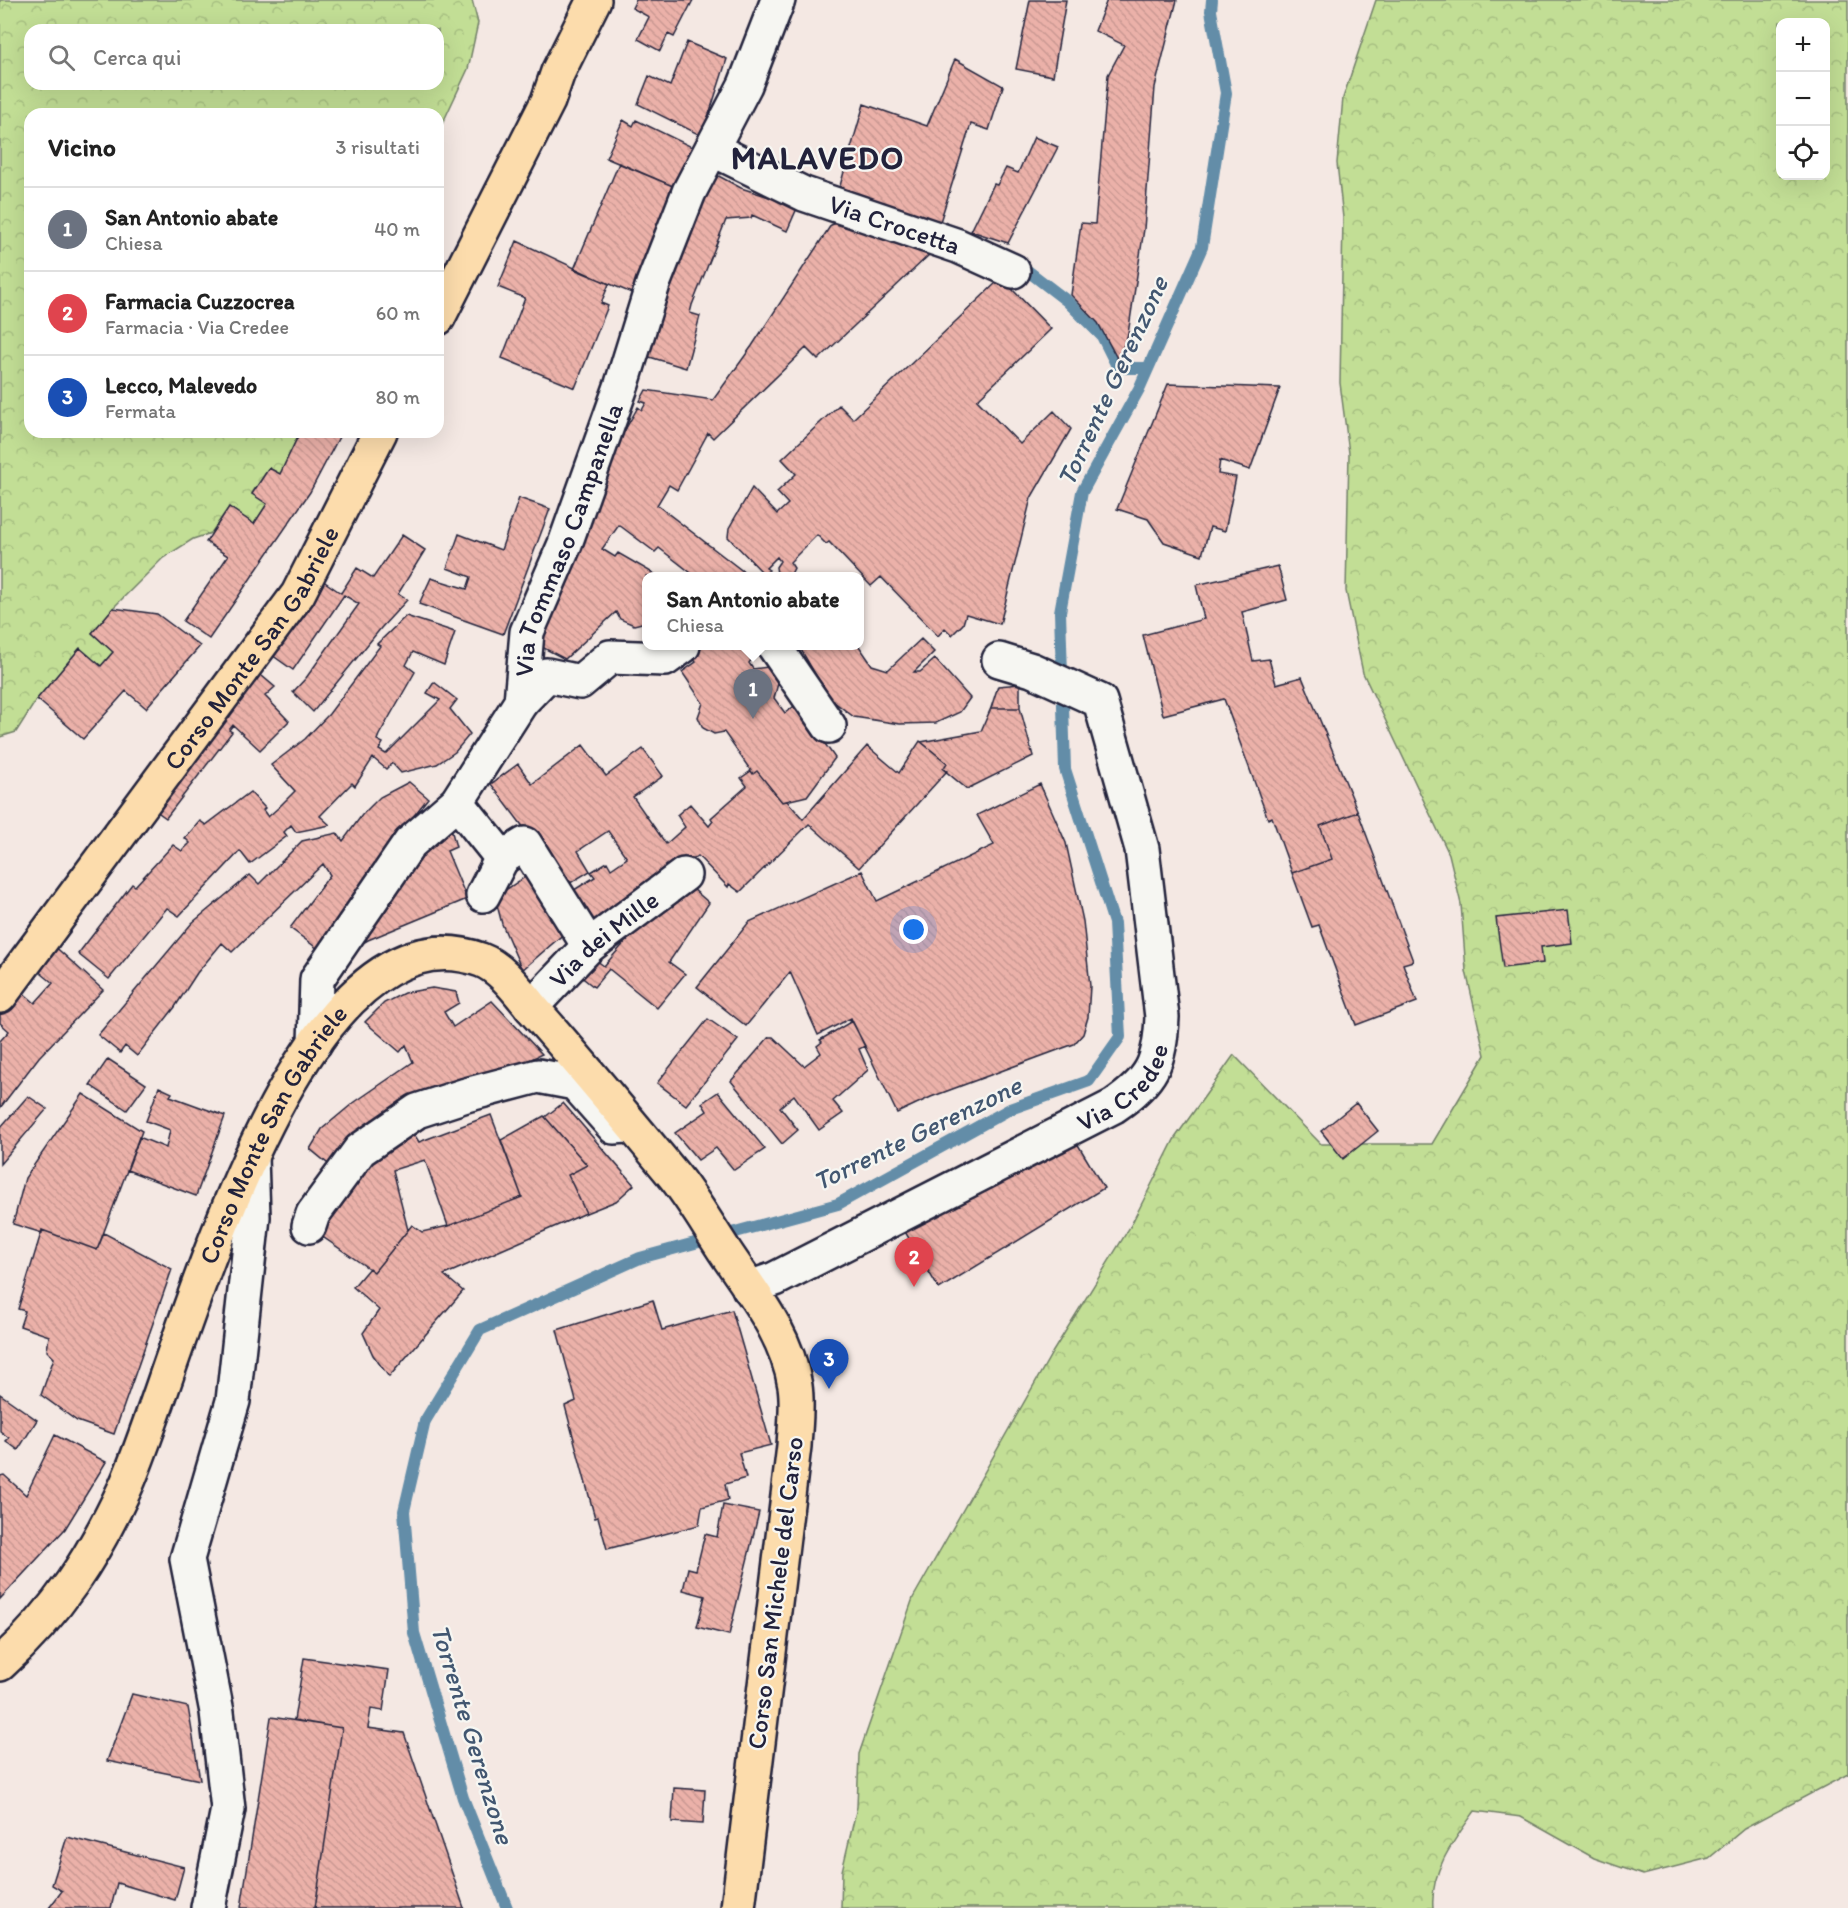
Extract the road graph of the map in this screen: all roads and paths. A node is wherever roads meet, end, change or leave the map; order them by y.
1 (594, 0) edge
2 (778, 0) edge
3 (712, 149) junction
4 (1013, 271) dead end
5 (444, 306) edge
6 (377, 438) edge
7 (677, 650) edge
8 (777, 650) edge
9 (999, 660) dead end
10 (521, 702) junction
11 (829, 726) dead end
12 (457, 801) junction
13 (502, 858) junction
14 (684, 875) dead end
15 (483, 895) dead end
16 (589, 946) junction
17 (0, 996) edge
18 (531, 1007) junction
19 (315, 1043) junction
20 (632, 1125) junction
21 (251, 1156) junction
22 (681, 1185) joint
23 (309, 1226) dead end
24 (749, 1288) junction
25 (0, 1664) edge
26 (208, 1908) edge
27 (738, 1908) edge

1 - 5 main road
2 - 3 street, Via Tommaso Campanella
3 - 4 street, Via Crocetta
3 - 10 street, Via Tommaso Campanella
6 - 17 main road, Corso Monte San Gabriele
7 - 10 street
8 - 11 street
9 - 24 street, Via Credee
10 - 12 street, Via Tommaso Campanella
12 - 13 street
12 - 19 street, Via Tommaso Campanella
13 - 15 street
13 - 16 street
14 - 16 street, Via dei Mille
16 - 18 street, Via dei Mille
18 - 19 main road, Corso Monte San Gabriele
18 - 20 main road, Corso Monte San Gabriele
19 - 21 main road, Corso Monte San Gabriele
20 - 22 main road, Corso Monte San Gabriele
20 - 23 street
21 - 25 main road, Corso Monte San Gabriele
21 - 26 street
22 - 24 main road, Corso San Michele del Carso
24 - 27 main road, Corso San Michele del Carso

